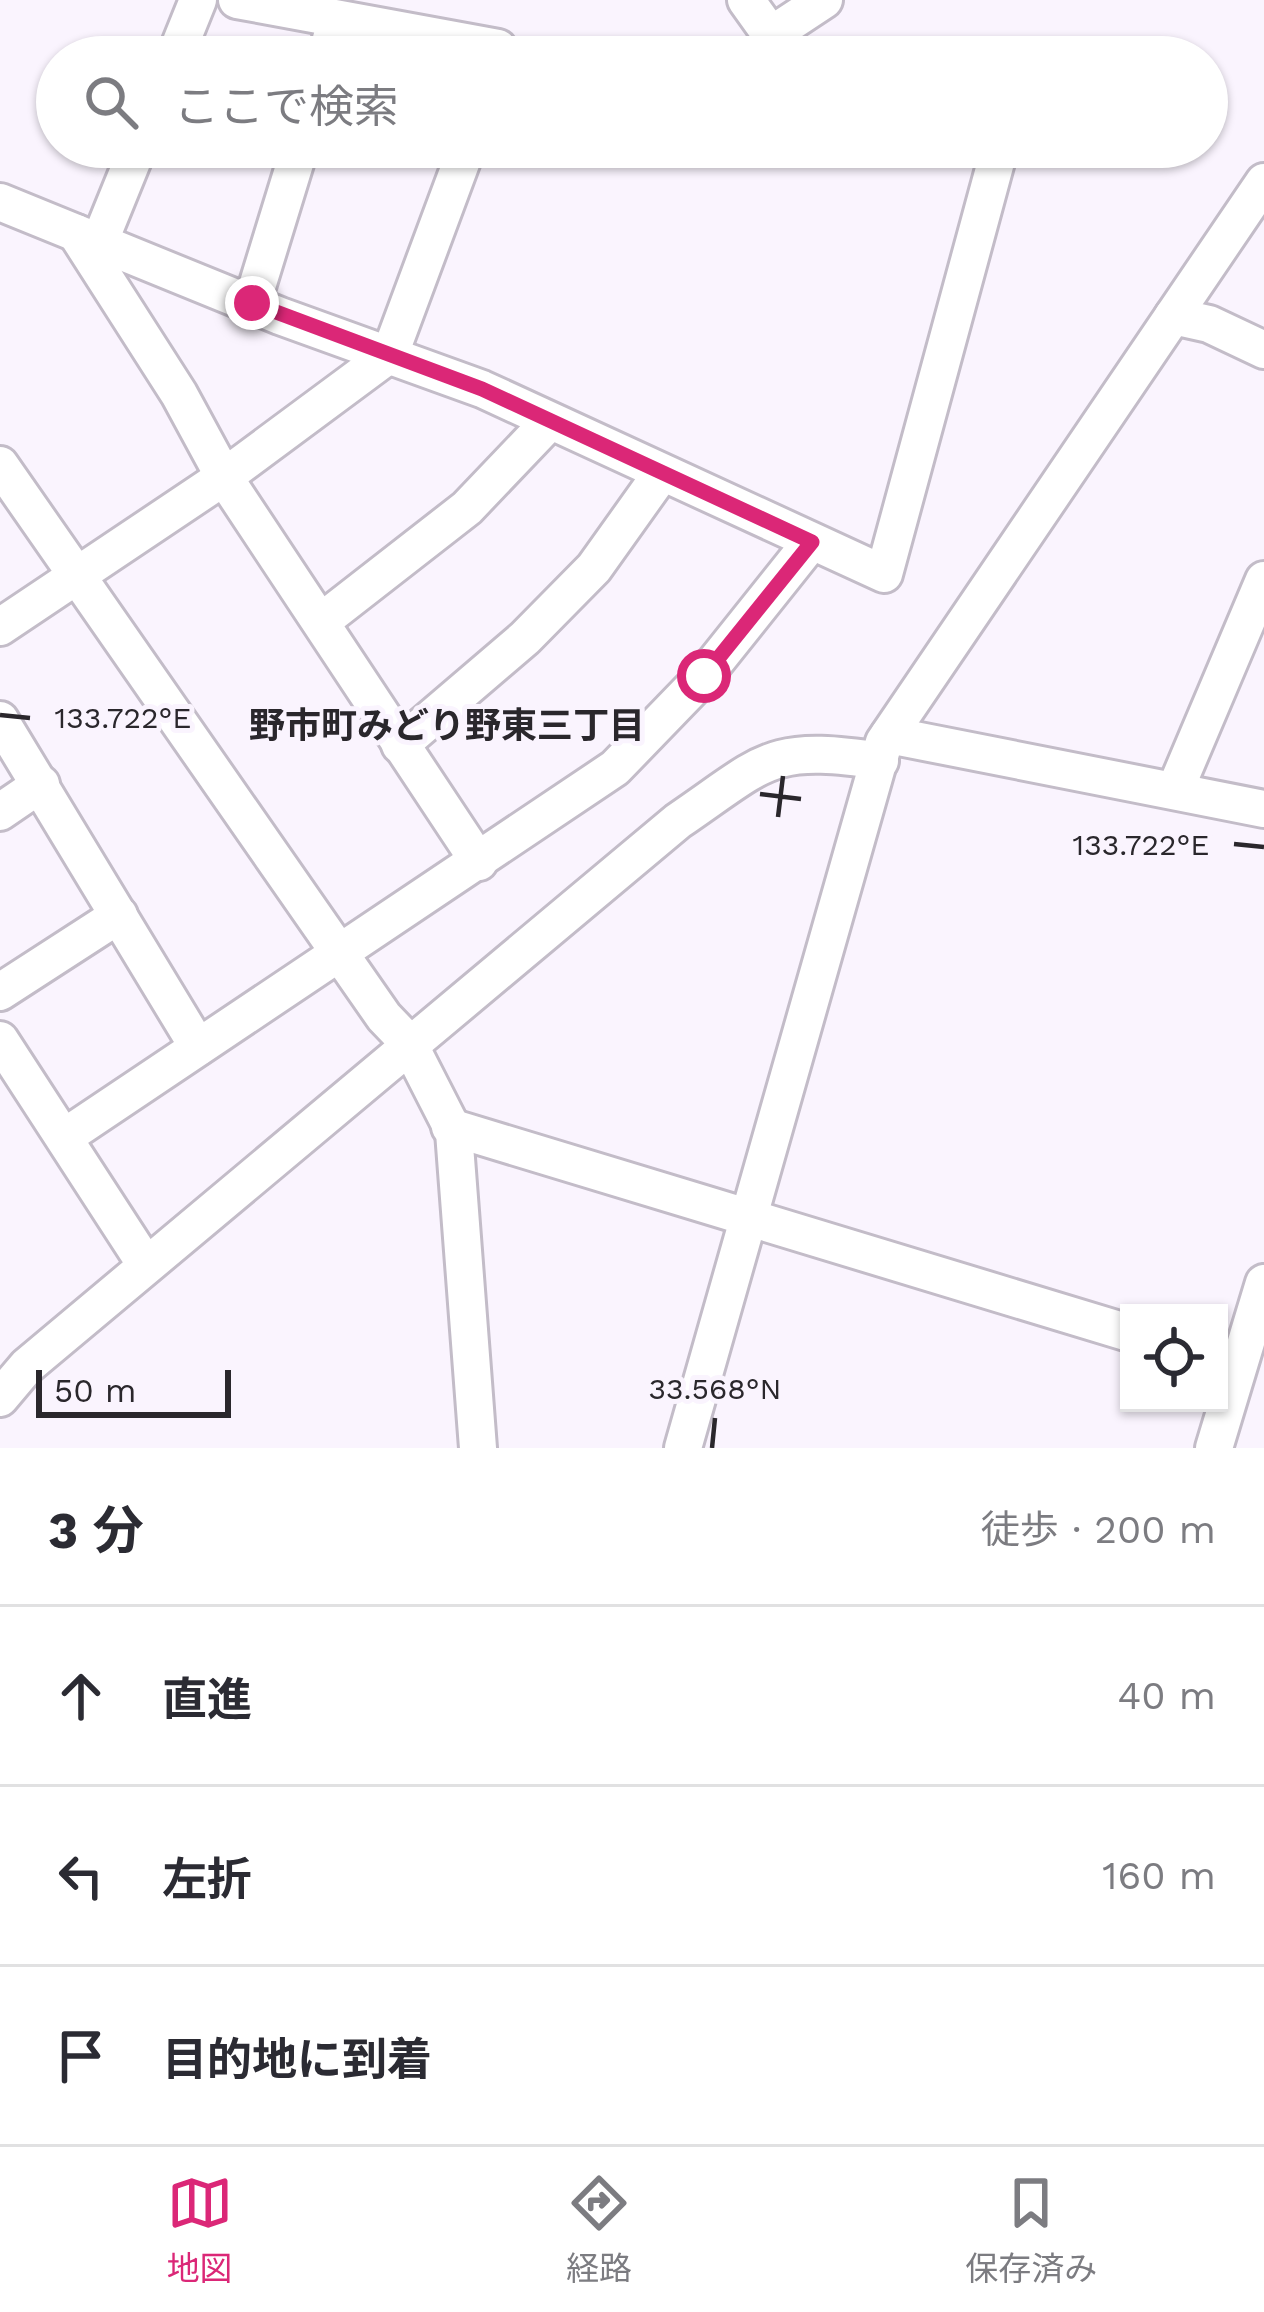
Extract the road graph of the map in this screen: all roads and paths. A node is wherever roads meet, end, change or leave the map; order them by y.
1 (198, 0) edge
2 (237, 0) edge
3 (746, 0) edge
4 (824, 0) edge
5 (336, 21) junction
6 (183, 36) edge
7 (332, 36) edge
8 (426, 36) edge
9 (776, 36) edge
10 (793, 36) edge
11 (126, 168) edge
12 (294, 168) edge
13 (459, 168) edge
14 (994, 168) edge
15 (1264, 182) edge
16 (0, 202) edge
17 (87, 238) junction
18 (252, 303) junction
19 (1173, 316) junction
20 (1264, 350) edge
21 (390, 355) junction
22 (548, 423) junction
23 (0, 465) edge
24 (661, 474) junction
25 (224, 477) junction
26 (812, 542) junction
27 (75, 578) junction
28 (1264, 580) edge
29 (322, 621) junction
30 (0, 627) edge
31 (0, 719) edge
32 (400, 745) junction
33 (885, 748) junction
34 (41, 784) junction
35 (1174, 790) junction
36 (1264, 809) edge
37 (0, 812) edge
38 (479, 862) junction
39 (118, 915) junction
40 (341, 956) junction
41 (0, 992) edge
42 (0, 1040) edge
43 (408, 1042) junction
44 (198, 1047) junction
45 (450, 1126) junction
46 (66, 1136) junction
47 (748, 1214) junction
48 (146, 1264) junction
49 (1264, 1282) edge
50 (1120, 1330) edge
51 (1241, 1366) edge
52 (0, 1398) edge
53 (478, 1448) edge
54 (683, 1448) edge
55 (1214, 1448) edge

1 - 6 street
2 - 5 street
3 - 9 street
4 - 10 street
5 - 7 street
5 - 8 street
11 - 17 street
12 - 18 street
13 - 21 street
14 - 26 street
15 - 19 street
16 - 17 street
17 - 18 street
17 - 25 street
18 - 21 street
19 - 20 street
19 - 33 street
21 - 22 street
21 - 25 street
22 - 24 street
22 - 29 street
23 - 27 street
24 - 26 street
24 - 32 street
25 - 27 street
25 - 29 street
26 - 38 street
27 - 30 street
27 - 40 street
28 - 35 street
29 - 32 street
31 - 34 street
32 - 38 street
33 - 35 street
33 - 43 street
33 - 47 street
34 - 37 street
34 - 39 street
35 - 36 street
38 - 40 street
39 - 41 street
39 - 44 street
40 - 43 street
40 - 44 street
42 - 46 street
43 - 45 street
43 - 48 street
44 - 46 street
45 - 47 street
45 - 53 street
46 - 48 street
47 - 50 street
47 - 54 street
48 - 52 street
49 - 51 street
51 - 55 street

